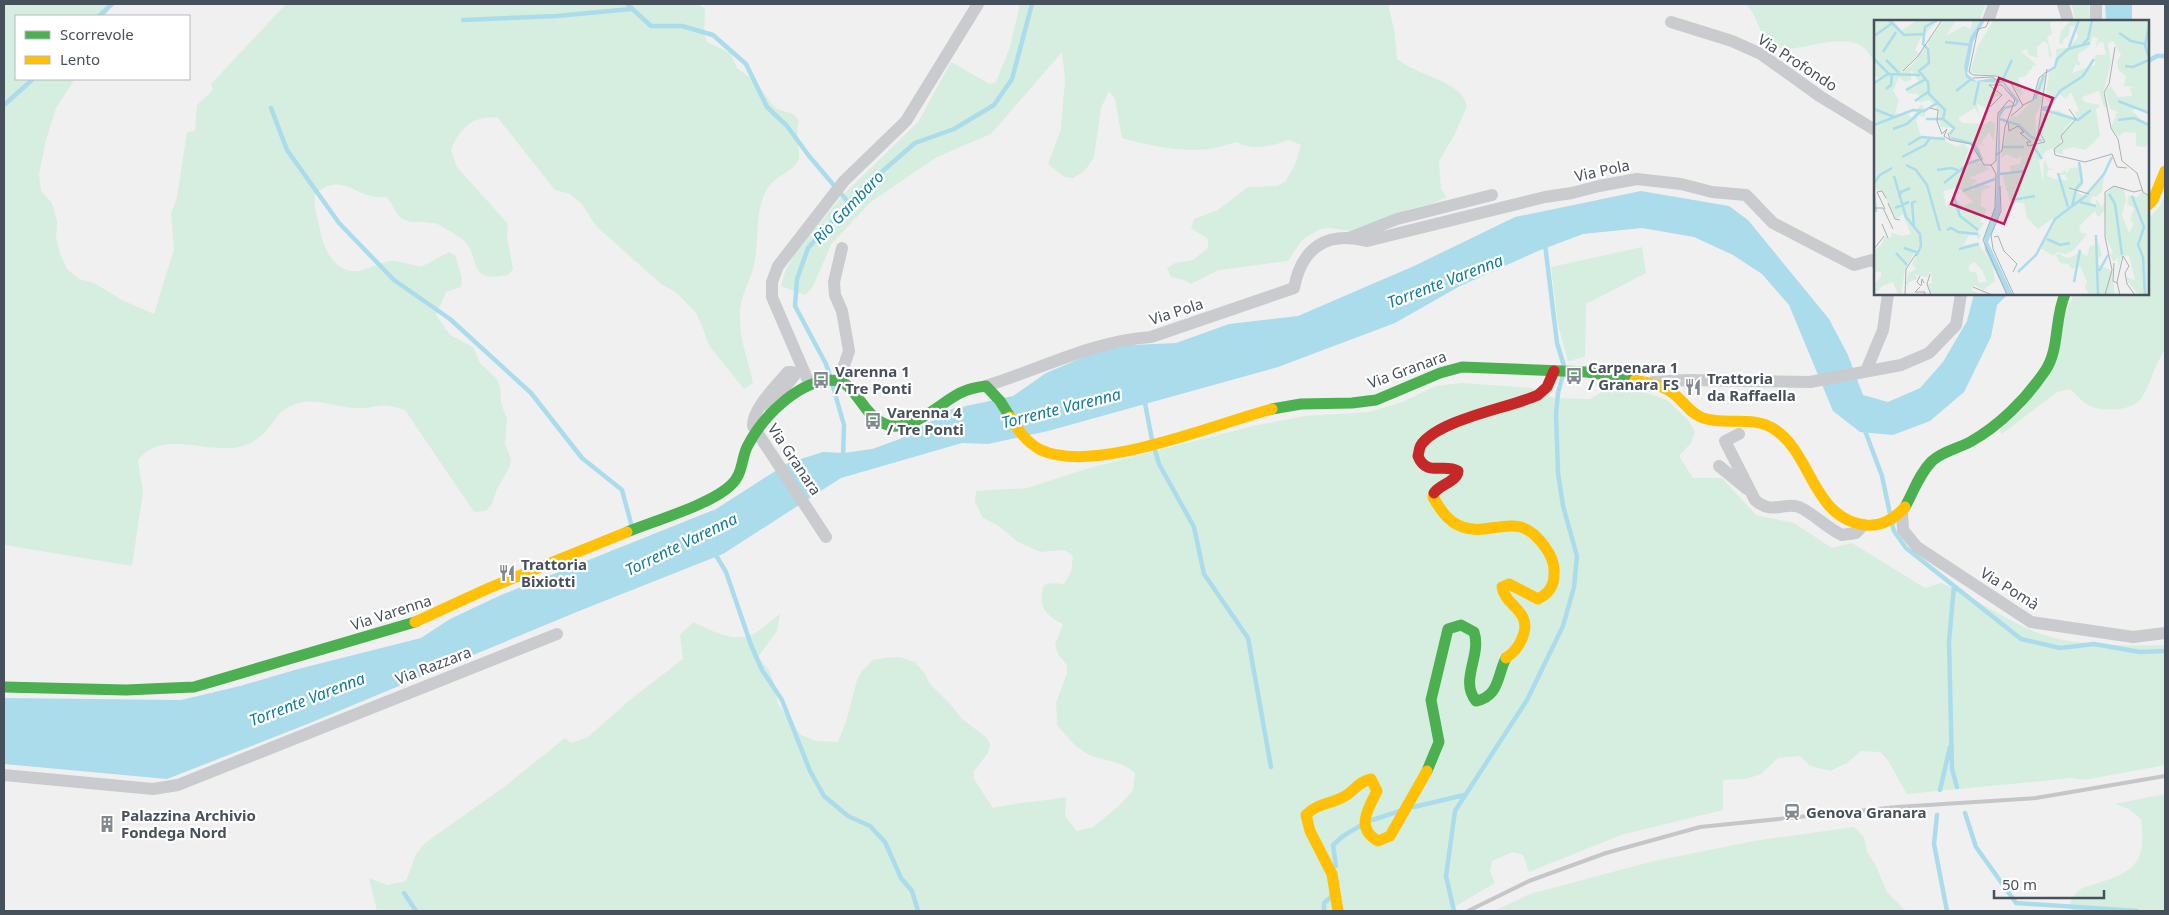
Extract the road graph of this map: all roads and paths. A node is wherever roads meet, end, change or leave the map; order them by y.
1 (978, 4) edge
2 (1994, 4) edge
3 (2063, 4) edge
4 (2096, 4) edge
5 (1988, 20) edge
6 (2068, 20) edge
7 (2096, 20) edge
8 (1670, 22) dead end
9 (1874, 129) edge
10 (2165, 171) edge
11 (1492, 195) dead end
12 (2149, 204) edge
13 (1351, 237) junction
14 (842, 248) dead end
15 (1874, 261) edge
16 (1888, 295) edge
17 (1961, 295) edge
18 (2064, 295) edge
19 (1554, 371) junction
20 (1866, 371) junction
21 (839, 380) junction
22 (812, 382) junction
23 (1645, 382) junction
24 (990, 389) junction
25 (774, 414) junction
26 (1739, 434) dead end
27 (1719, 466) dead end
28 (1751, 492) junction
29 (1898, 515) junction
30 (1862, 525) junction
31 (826, 537) dead end
32 (2165, 633) edge
33 (557, 634) dead end
34 (4, 687) edge
35 (4, 774) edge
36 (1338, 911) edge

1 - 22 street
2 - 5 street
3 - 6 street
4 - 7 street
8 - 9 street, Via Profondo
10 - 12 street
11 - 13 street, Via Pola
13 - 15 street, Via Pola
13 - 24 street, Via Pola
14 - 21 street
16 - 20 street
17 - 20 street, Via Granara
18 - 29 street
19 - 23 street, Via Granara
19 - 24 street, Via Granara
19 - 36 street
20 - 23 street, Via Granara
21 - 22 street
21 - 24 street
22 - 25 street, Via Varenna
23 - 30 street
25 - 31 street, Via Granara
25 - 34 street, Via Varenna
26 - 28 street
27 - 28 street
28 - 30 street
29 - 30 street
29 - 32 street, Via Pomà
33 - 35 street, Via Razzara

